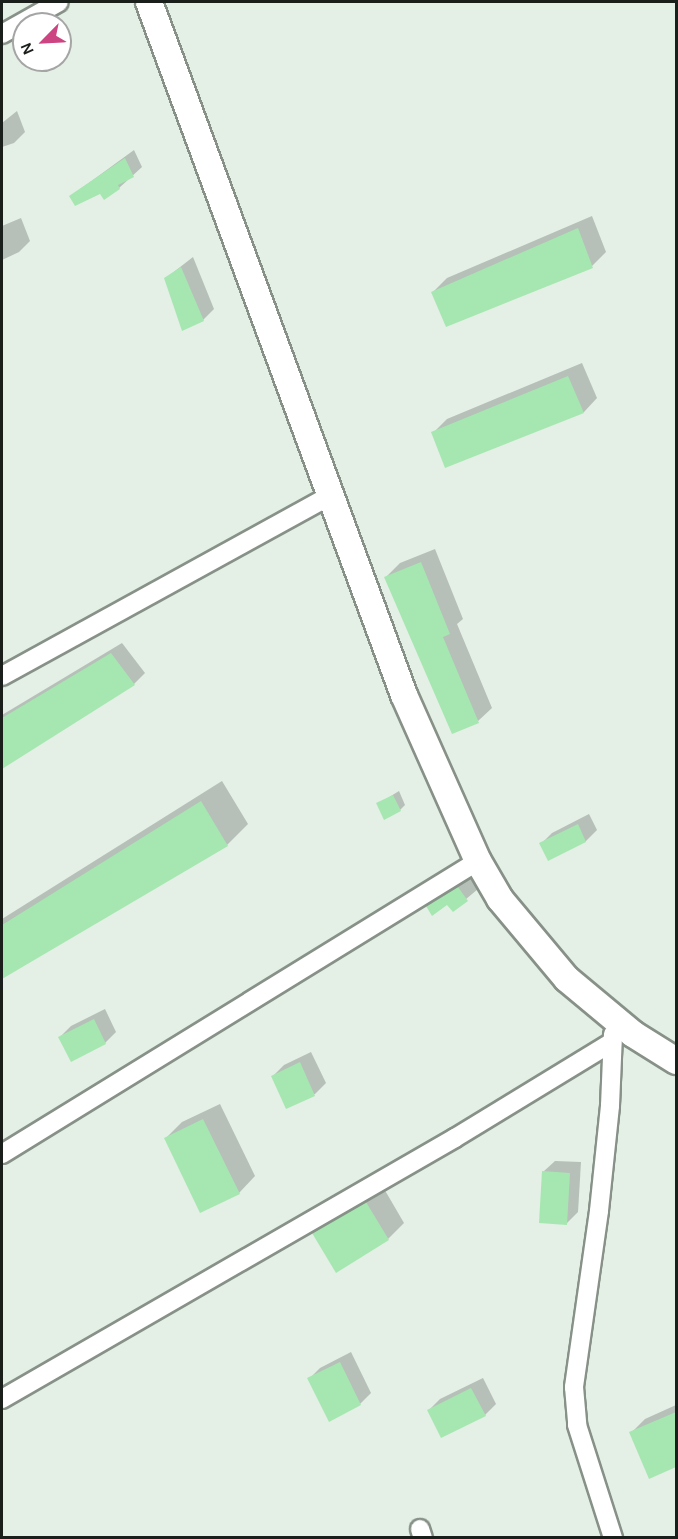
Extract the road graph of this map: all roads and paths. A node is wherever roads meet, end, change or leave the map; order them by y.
1 (59, 2) edge
2 (149, 2) edge
3 (2, 34) edge
4 (330, 496) junction
5 (2, 676) edge
6 (478, 861) junction
7 (613, 1031) junction
8 (676, 1061) edge
9 (2, 1154) edge
10 (2, 1399) edge
11 (613, 1538) edge

1 - 3 street
2 - 4 street
4 - 5 street
4 - 6 street
6 - 7 street
6 - 9 street
7 - 8 street
7 - 10 street
7 - 11 street

